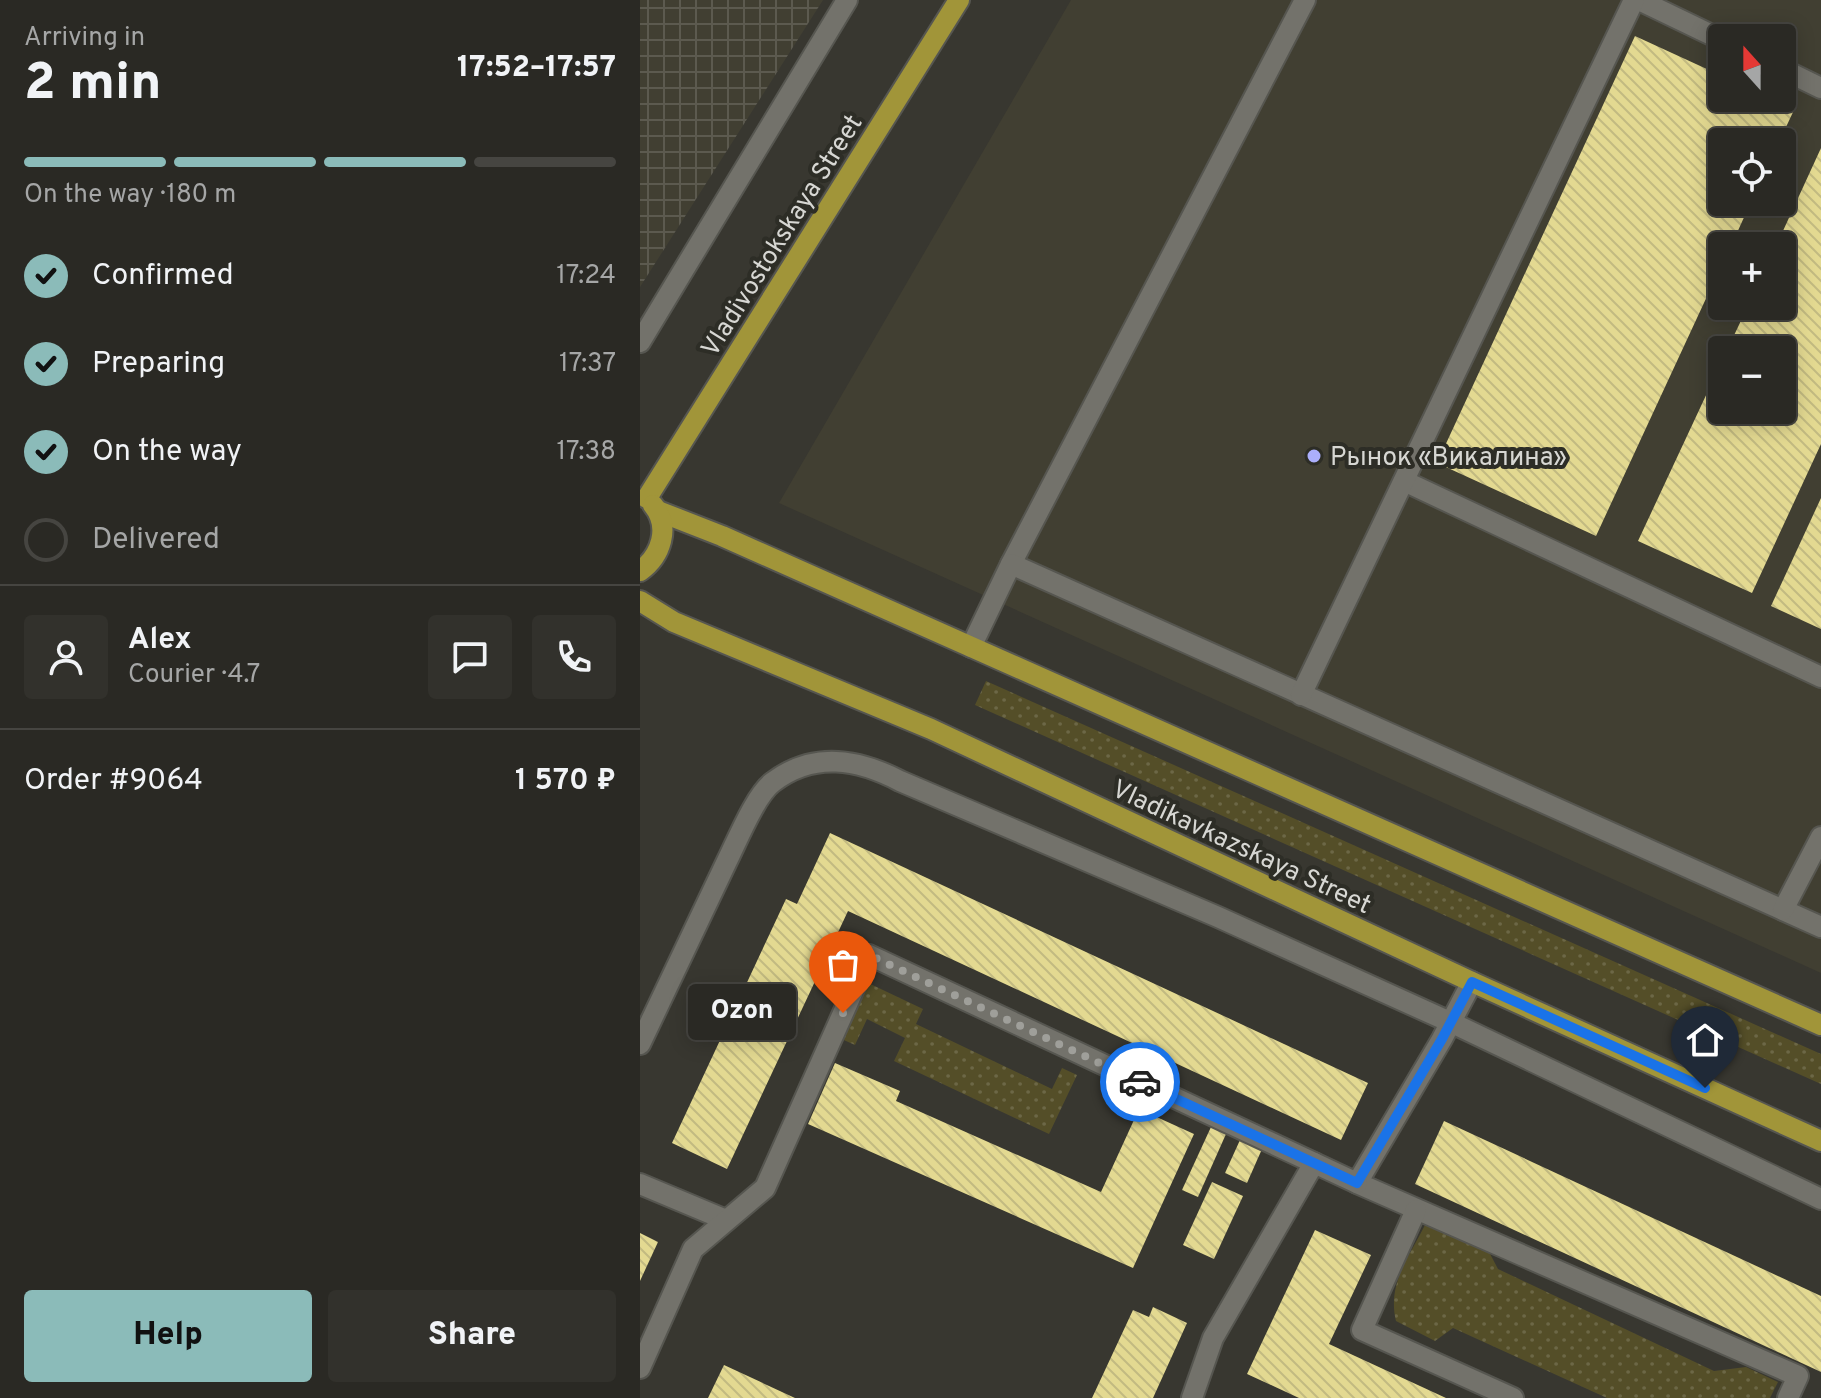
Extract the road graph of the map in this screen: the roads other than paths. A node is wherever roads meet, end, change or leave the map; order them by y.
1 (847, 0) edge
2 (959, 0) edge
3 (1305, 0) edge
4 (1637, 0) edge
5 (1708, 33) edge
6 (1796, 76) edge
7 (1821, 88) edge
8 (640, 342) edge
9 (1404, 481) junction
10 (648, 501) edge
11 (1011, 564) junction
12 (640, 571) edge
13 (640, 601) edge
14 (971, 647) junction
15 (1821, 677) edge
16 (1301, 695) junction
17 (1821, 837) edge
18 (1783, 910) junction
19 (1821, 927) edge
20 (1472, 982) junction
21 (1450, 1022) junction
22 (1821, 1025) edge
23 (640, 1044) edge
24 (1821, 1141) edge
25 (1314, 1163) junction
26 (1357, 1183) junction
27 (640, 1184) edge
28 (1821, 1199) edge
29 (1416, 1210) junction
30 (726, 1220) junction
31 (640, 1368) edge
32 (1192, 1398) edge
33 (1513, 1398) edge
34 (1788, 1398) edge

1 - 8 street
2 - 10 main road, Vladivostokskaya Street
3 - 11 street
4 - 5 street
4 - 9 street
6 - 7 street
9 - 15 street
9 - 16 street
10 - 12 main road
10 - 14 main road
11 - 14 street
11 - 16 street
13 - 20 main road, Vladikavkazskaya Street
14 - 22 main road
16 - 18 street
17 - 18 street
18 - 19 street
20 - 21 street
20 - 24 main road, Vladikavkazskaya Street
21 - 23 street
21 - 26 street
21 - 28 street
25 - 26 street
25 - 30 street
25 - 32 street
26 - 29 street
27 - 30 street
29 - 33 street
29 - 34 street
30 - 31 street

